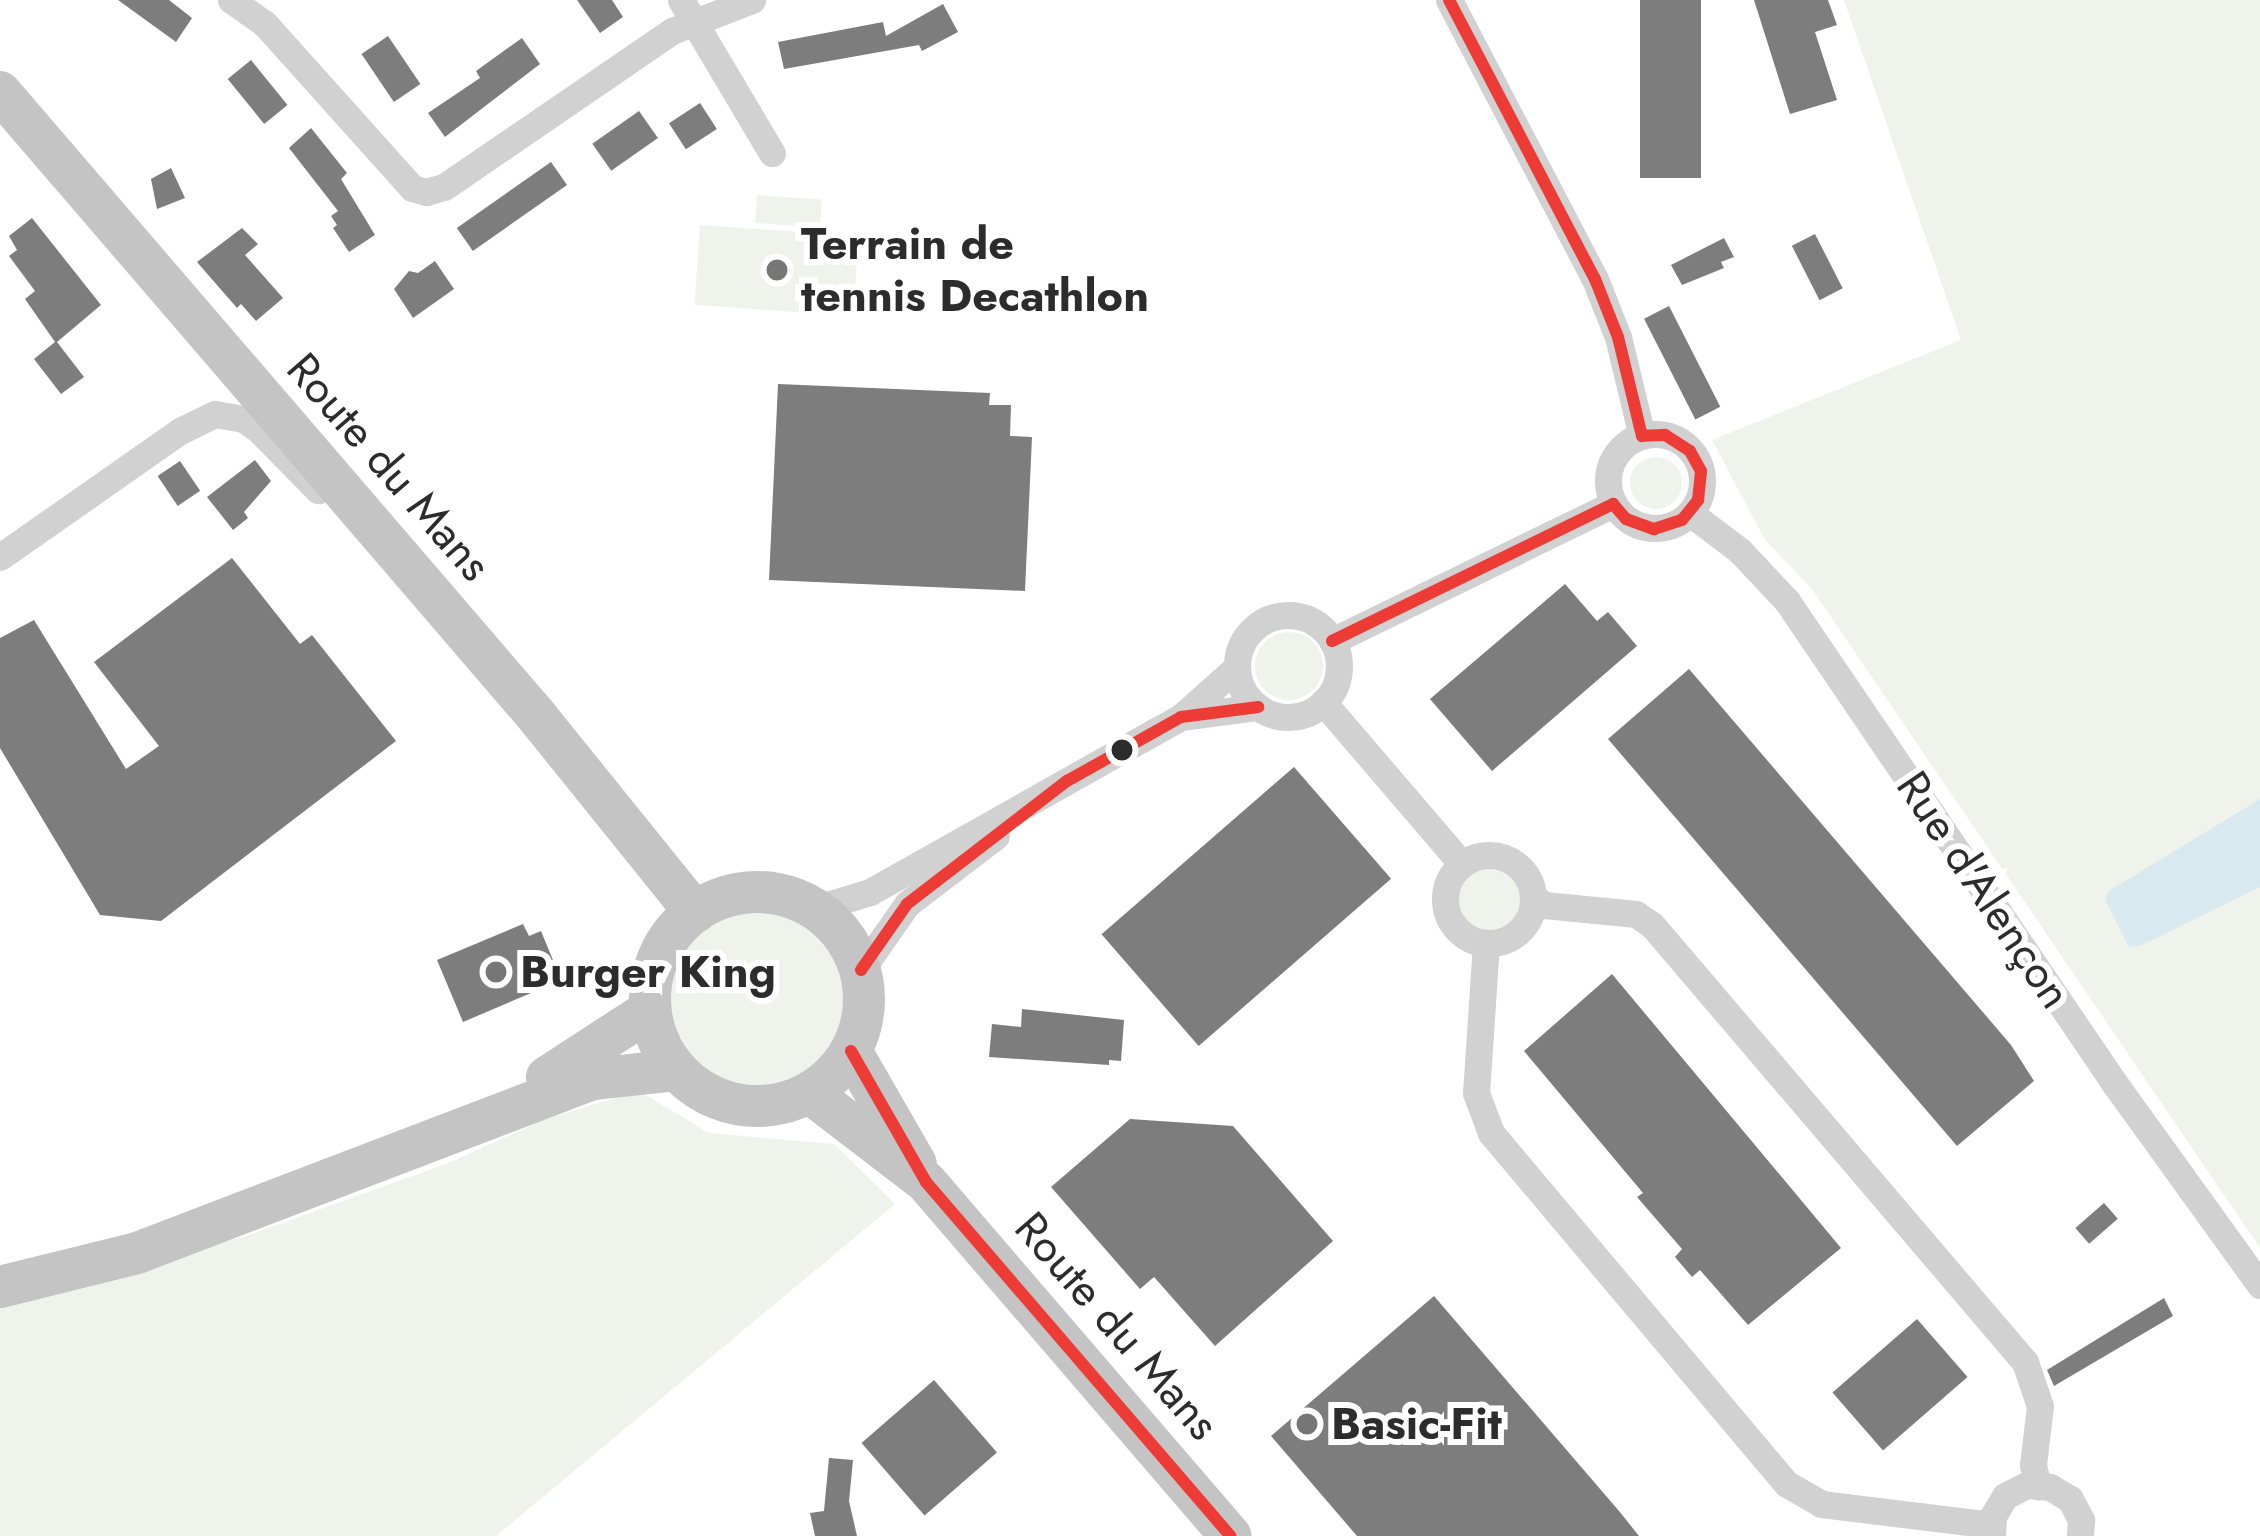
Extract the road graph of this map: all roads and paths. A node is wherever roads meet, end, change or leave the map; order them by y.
1 (231, 0) edge
2 (752, 0) edge
3 (1449, 0) edge
4 (686, 11) edge
5 (0, 92) edge
6 (772, 153) dead end
7 (1642, 436) junction
8 (1613, 504) junction
9 (1690, 513) junction
10 (0, 557) edge
11 (446, 612) junction
12 (1332, 641) junction
13 (1236, 668) junction
14 (1323, 702) junction
15 (1258, 707) junction
16 (1180, 717) junction
17 (1067, 782) junction
18 (1462, 864) junction
19 (1533, 897) junction
20 (814, 909) junction
21 (695, 912) junction
22 (1486, 943) junction
23 (860, 970) junction
24 (650, 1010) junction
25 (851, 1051) junction
26 (676, 1070) junction
27 (810, 1093) junction
28 (926, 1182) junction
29 (61, 1270) junction
30 (2260, 1285) edge
31 (0, 1287) edge
32 (2038, 1486) junction
33 (1992, 1530) edge
34 (1230, 1536) edge
35 (2080, 1536) edge

1 - 4 street
2 - 4 street
3 - 7 street
4 - 6 street
5 - 11 main road, Route du Mans
7 - 8 street
7 - 9 street
8 - 9 street
8 - 12 street
9 - 30 street, Rue d'Alençon
10 - 11 street
11 - 21 main road, Route du Mans
12 - 13 street
12 - 14 street
13 - 15 street
13 - 16 street
14 - 15 street
14 - 18 street
15 - 16 street
16 - 17 street
17 - 20 street
17 - 23 street
18 - 19 street
18 - 22 street
19 - 22 street
19 - 32 street
20 - 21 main road
20 - 23 main road
21 - 24 main road
22 - 33 street
23 - 25 main road
24 - 26 main road
24 - 29 main road
25 - 27 main road
25 - 28 main road, Route du Mans
26 - 27 main road
26 - 29 main road
27 - 28 main road, Route du Mans
28 - 34 main road, Route du Mans
29 - 31 main road
32 - 33 street
32 - 35 street

